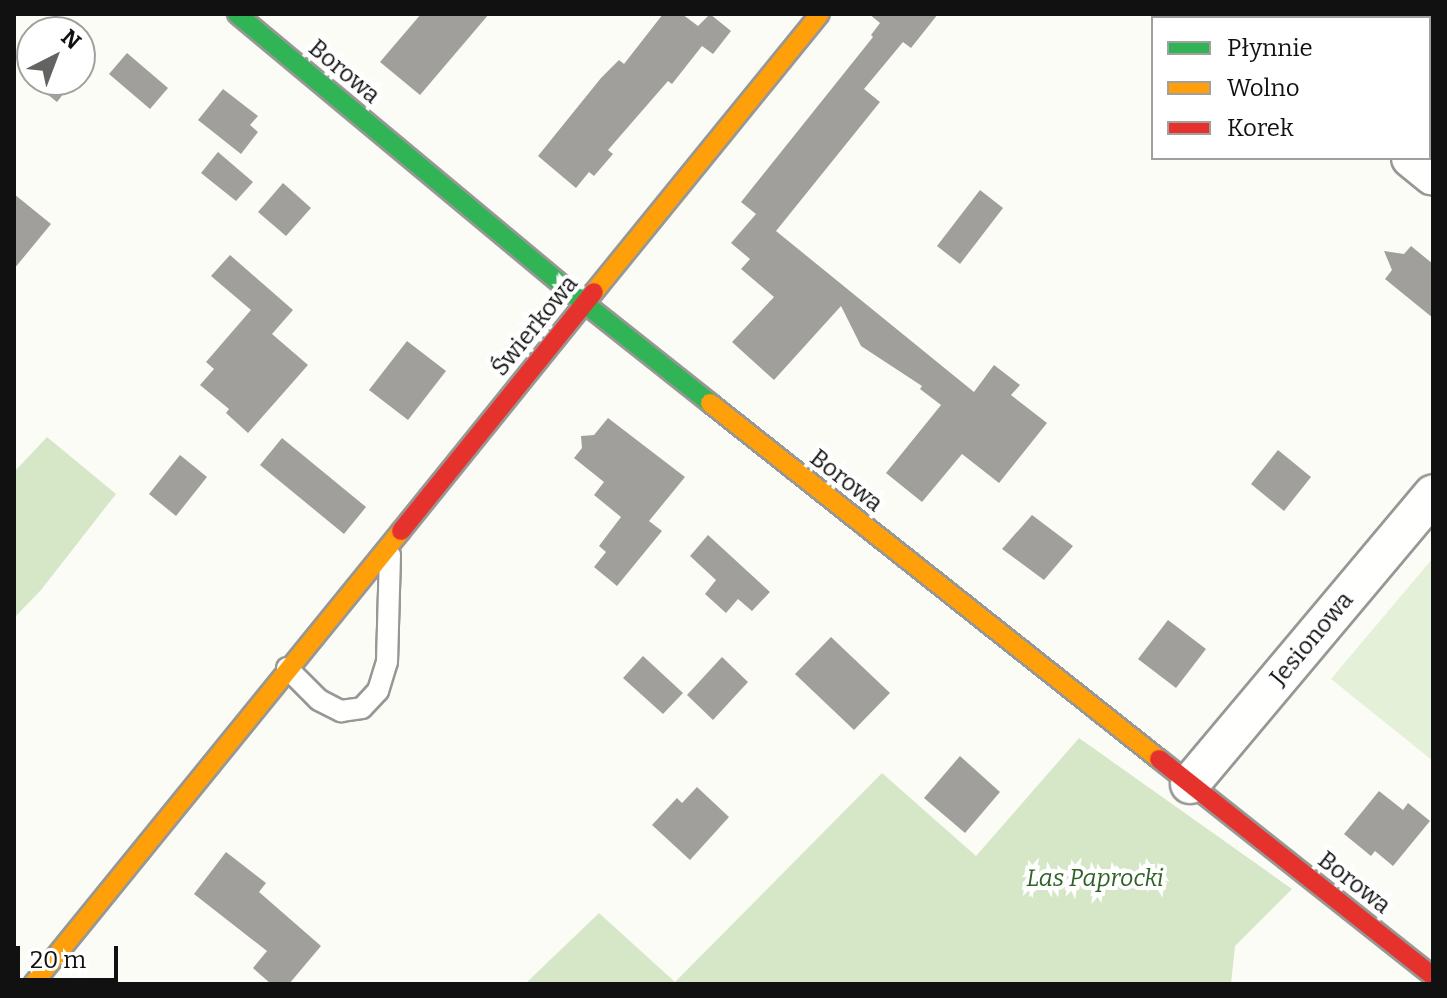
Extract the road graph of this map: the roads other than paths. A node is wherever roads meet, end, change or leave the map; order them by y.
1 (237, 14) edge
2 (820, 14) edge
3 (1413, 160) edge
4 (1433, 176) edge
5 (584, 303) junction
6 (1433, 494) edge
7 (390, 542) junction
8 (287, 668) junction
9 (1190, 784) junction
10 (1433, 976) edge
11 (33, 984) edge

1 - 5 street, Borowa
2 - 5 street, Świerkowa
3 - 4 street
5 - 7 street, Świerkowa
5 - 9 street, Borowa
6 - 9 street, Jesionowa
7 - 8 street, Świerkowa
7 - 8 lane
8 - 11 street, Świerkowa
9 - 10 street, Borowa

